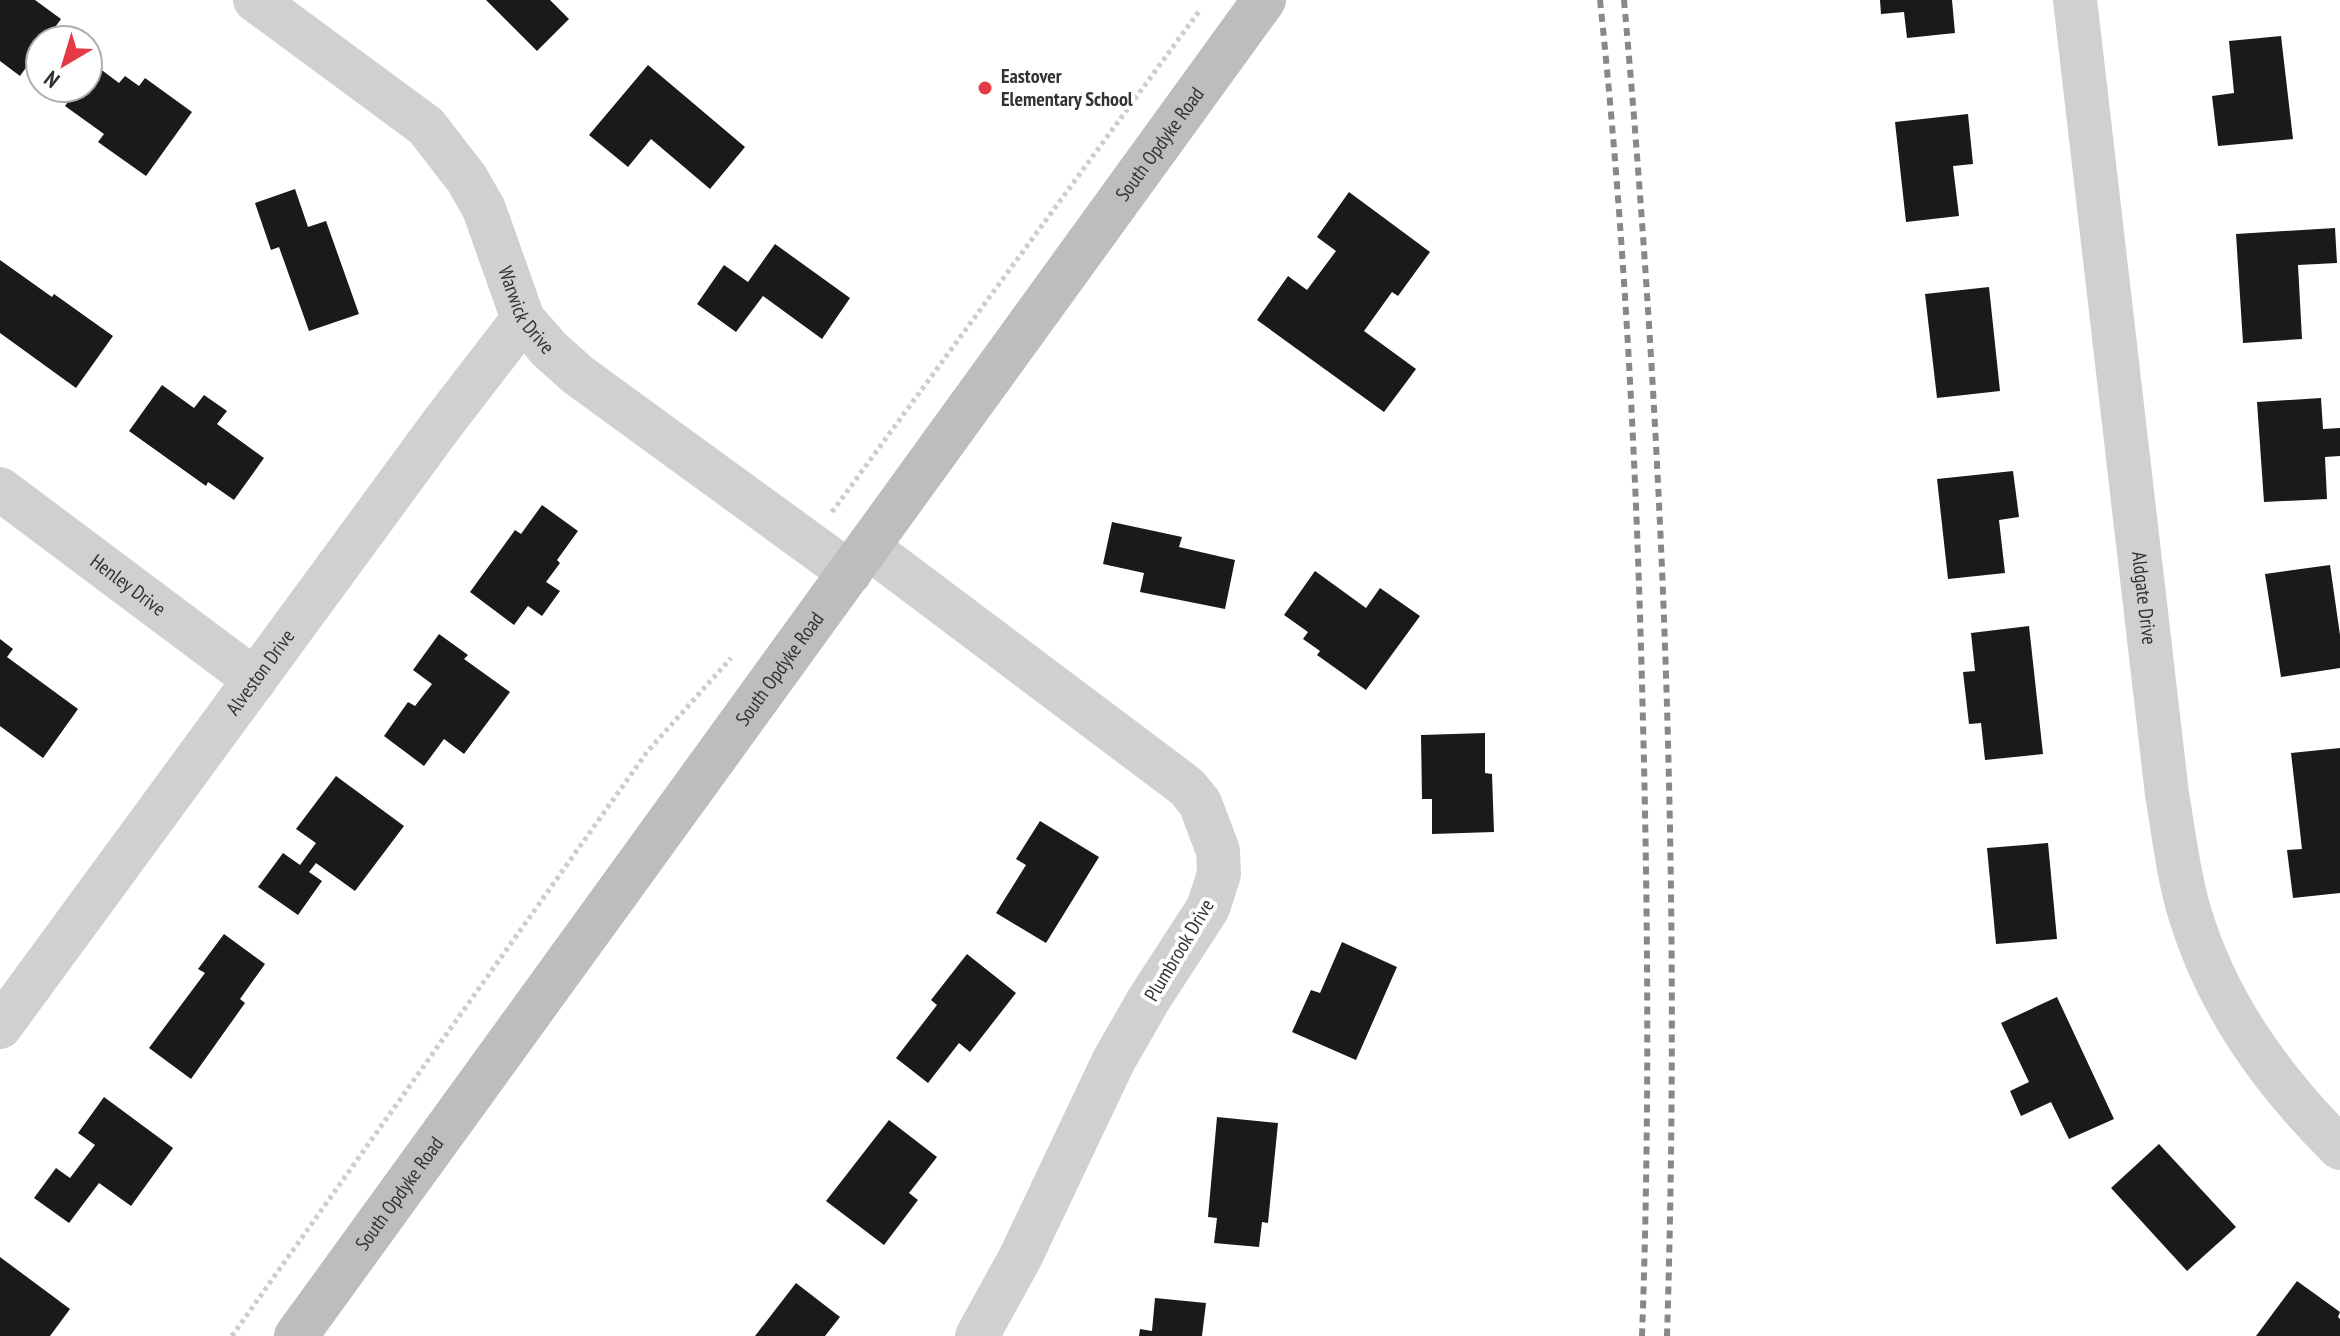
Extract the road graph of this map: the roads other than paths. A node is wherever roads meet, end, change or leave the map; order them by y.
1 (255, 0) edge
2 (1264, 0) edge
3 (2075, 0) edge
4 (523, 319) junction
5 (0, 489) edge
6 (860, 561) junction
7 (255, 680) junction
8 (0, 1027) edge
9 (2340, 1148) edge
10 (296, 1336) edge
11 (977, 1336) edge

1 - 4 street, Warwick Drive
2 - 6 main road, South Opdyke Road
3 - 9 street, Aldgate Drive
4 - 6 street, Warwick Drive
4 - 7 street, Alveston Drive
5 - 7 street, Henley Drive
6 - 10 main road, South Opdyke Road
6 - 11 street, Plumbrook Drive
7 - 8 street, Alveston Drive

